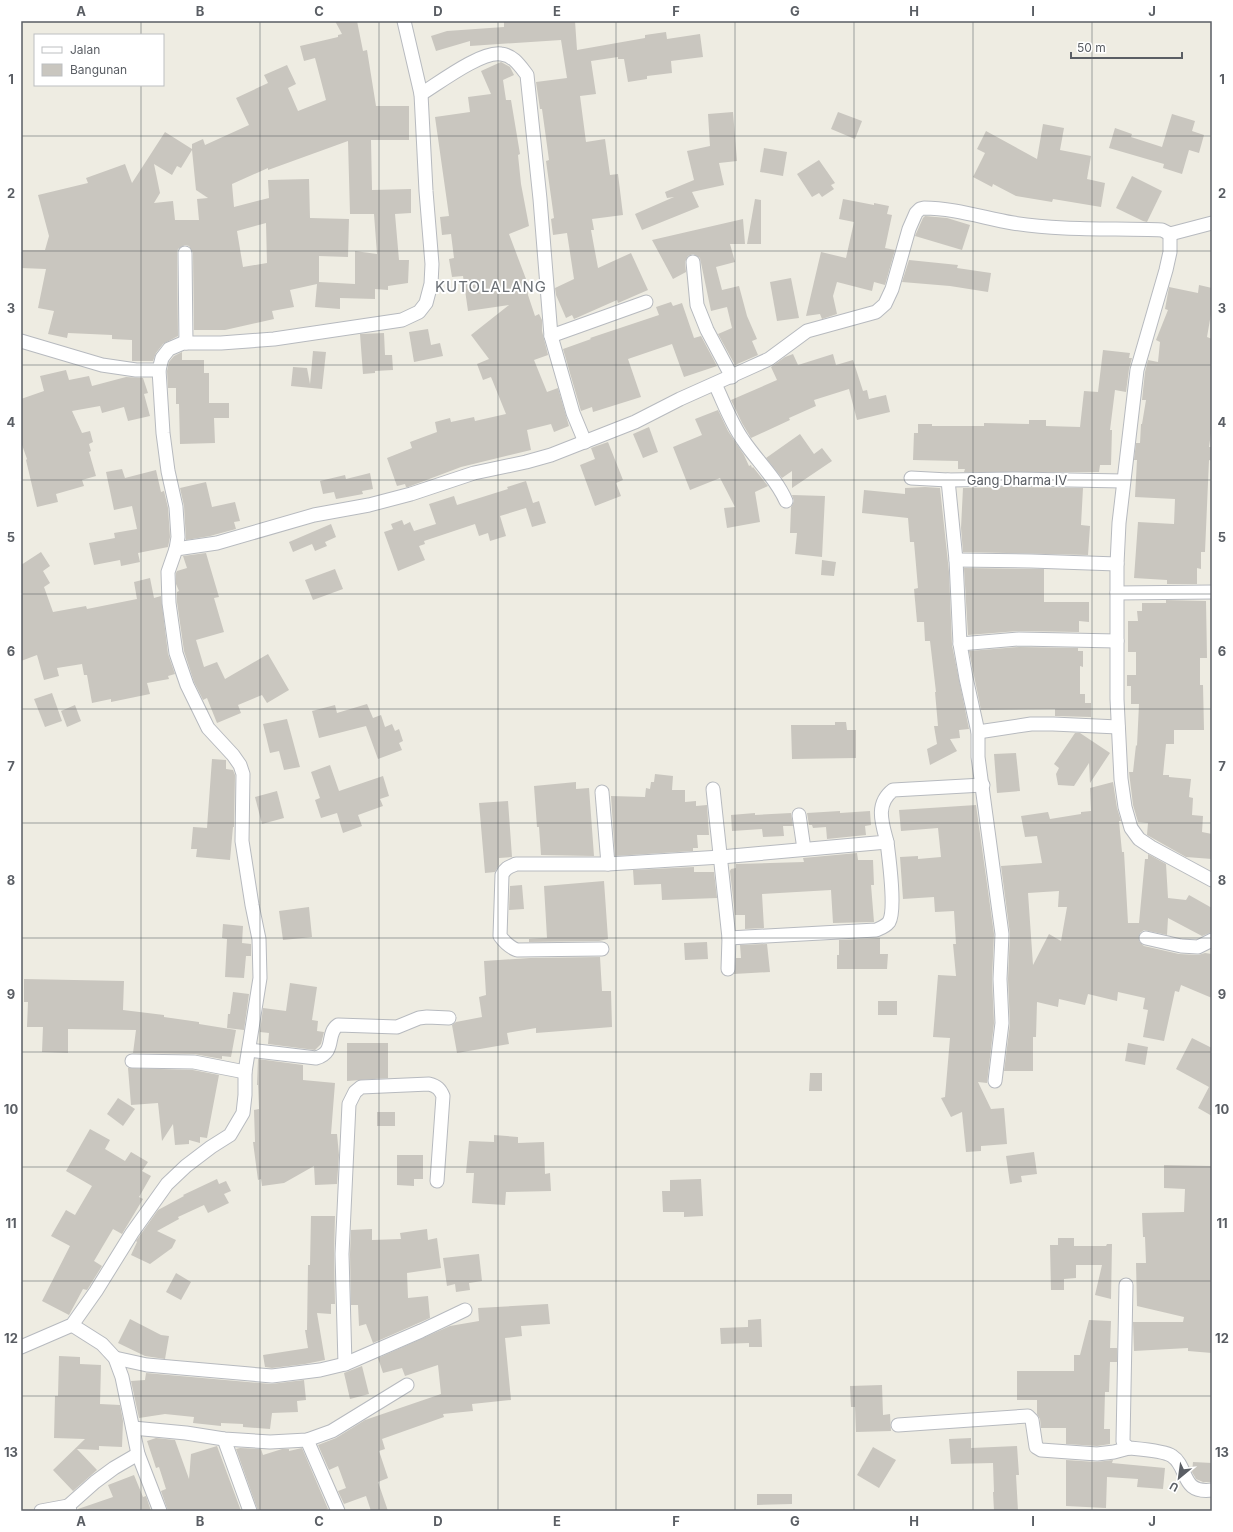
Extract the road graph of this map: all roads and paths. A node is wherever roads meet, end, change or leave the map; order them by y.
1 (404, 21) edge
2 (421, 94) junction
3 (1212, 223) edge
4 (1170, 234) junction
5 (185, 252) dead end
6 (693, 262) dead end
7 (646, 302) dead end
8 (551, 336) junction
9 (21, 341) edge
10 (186, 343) junction
11 (159, 370) junction
12 (732, 377) junction
13 (715, 384) junction
14 (585, 442) junction
15 (911, 478) dead end
16 (948, 480) junction
17 (1123, 481) junction
18 (786, 501) dead end
19 (176, 549) junction
20 (956, 560) junction
21 (1117, 564) junction
22 (1212, 592) edge
23 (1117, 594) junction
24 (1117, 641) junction
25 (960, 644) junction
26 (1118, 727) junction
27 (978, 732) junction
28 (982, 785) junction
29 (713, 789) dead end
30 (602, 792) dead end
31 (799, 815) dead end
32 (887, 842) junction
33 (804, 849) junction
34 (721, 856) junction
35 (608, 864) junction
36 (1212, 880) edge
37 (729, 938) junction
38 (1146, 938) dead end
39 (1212, 940) edge
40 (602, 949) dead end
41 (728, 969) dead end
42 (449, 1018) dead end
43 (249, 1050) junction
44 (132, 1061) dead end
45 (245, 1072) junction
46 (995, 1081) dead end
47 (437, 1180) dead end
48 (1126, 1285) dead end
49 (465, 1310) dead end
50 (72, 1326) junction
51 (21, 1347) edge
52 (115, 1358) junction
53 (345, 1364) junction
54 (407, 1385) dead end
55 (898, 1425) dead end
56 (133, 1428) junction
57 (224, 1439) junction
58 (308, 1440) junction
59 (1129, 1448) junction
60 (138, 1454) junction
61 (1212, 1490) edge
62 (69, 1509) edge
63 (41, 1511) edge
64 (160, 1511) edge
65 (250, 1511) edge
66 (338, 1511) edge

1 - 2 street
2 - 8 street
2 - 10 street
3 - 4 street
4 - 12 street
4 - 17 street
5 - 10 street
6 - 12 street
7 - 8 street
8 - 14 street
9 - 11 street
10 - 11 street
11 - 19 street
12 - 13 street
13 - 14 street
13 - 18 street
14 - 19 street
15 - 16 street, Gang Dharma IV
16 - 17 street, Gang Dharma IV
16 - 20 street
17 - 21 street
19 - 43 street
20 - 21 street
20 - 25 street
21 - 23 street
22 - 23 street
23 - 24 street
24 - 25 street
24 - 26 street
25 - 27 street
26 - 27 street
26 - 36 street
27 - 28 street
28 - 32 street
28 - 46 street
29 - 34 street
30 - 35 street
31 - 33 street
32 - 33 street
32 - 37 street
33 - 34 street
34 - 35 street
34 - 37 street
35 - 40 street
37 - 41 street
38 - 39 street
42 - 43 street
43 - 45 street
44 - 45 street
45 - 50 street
47 - 53 street
48 - 59 street
49 - 53 street
50 - 51 street
50 - 52 street
52 - 53 street
52 - 56 street
54 - 58 street
55 - 59 street
56 - 57 street
56 - 60 street
57 - 58 street
57 - 65 street
58 - 66 street
59 - 61 street
60 - 62 street
60 - 64 street
62 - 63 street

